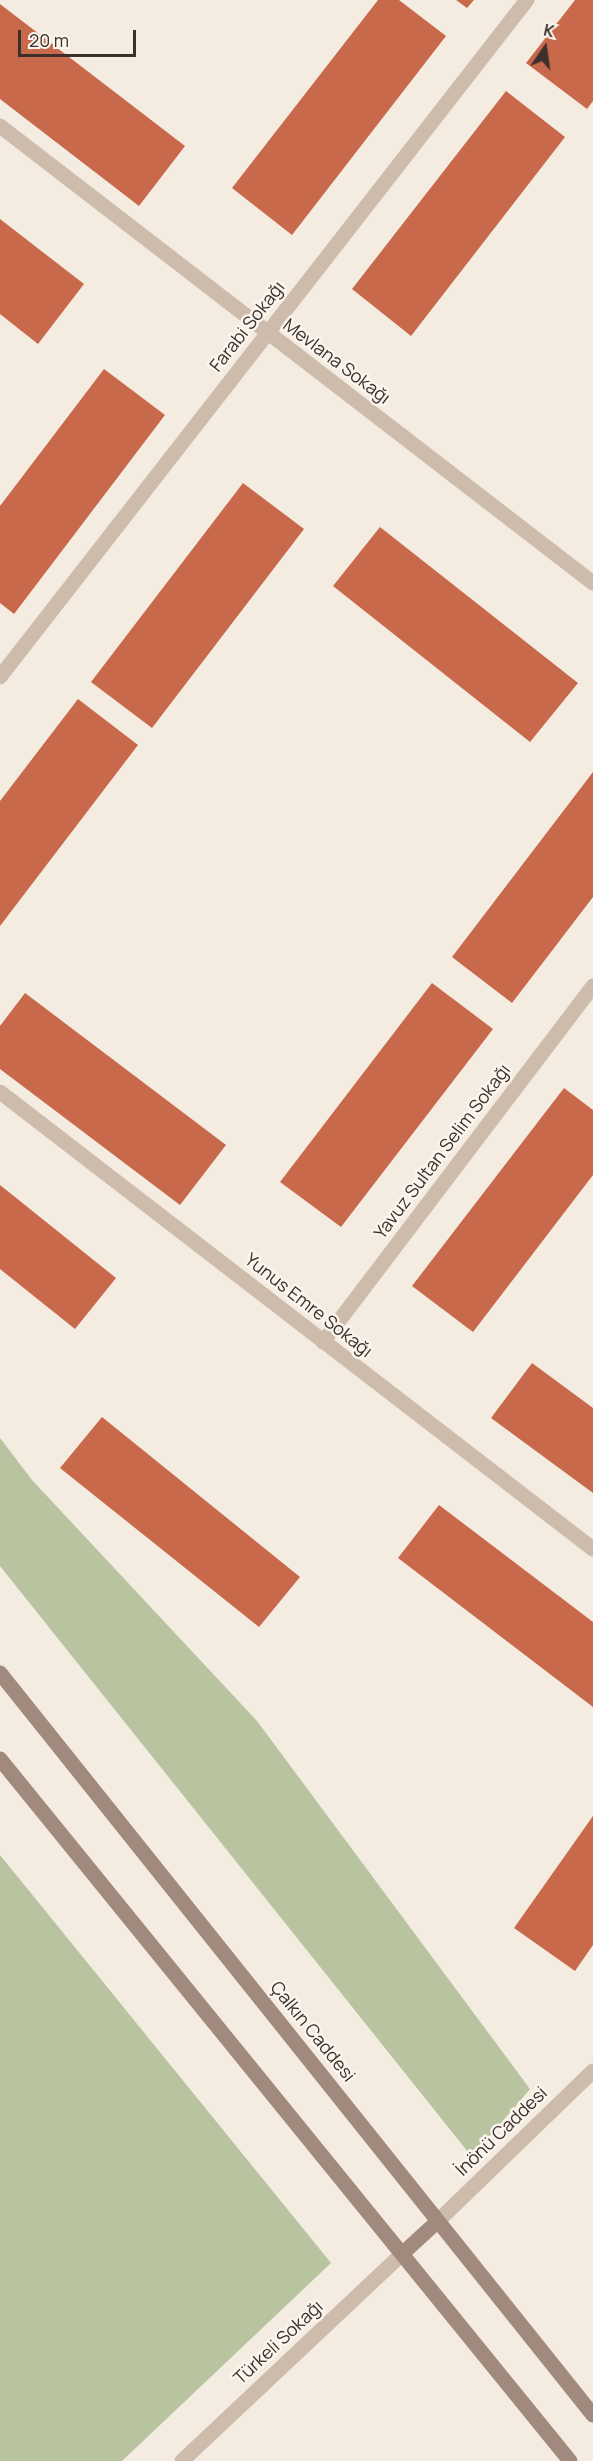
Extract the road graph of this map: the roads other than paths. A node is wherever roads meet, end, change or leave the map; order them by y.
1 (527, 0) edge
2 (0, 126) edge
3 (267, 333) junction
4 (593, 583) edge
5 (0, 677) edge
6 (593, 986) edge
7 (0, 1092) edge
8 (323, 1342) junction
9 (593, 1549) edge
10 (0, 1673) edge
11 (0, 1759) edge
12 (593, 2071) edge
13 (438, 2221) junction
14 (402, 2254) junction
15 (593, 2415) edge
16 (182, 2461) edge
17 (570, 2461) edge

1 - 3 street, Farabi Sokağı
2 - 3 street, Mevlana Sokağı
3 - 4 street, Mevlana Sokağı
3 - 5 street, Farabi Sokağı
6 - 8 street, Yavuz Sultan Selim Sokağı
7 - 8 street, Yunus Emre Sokağı
8 - 9 street, Yunus Emre Sokağı
10 - 13 main road, Çalkın Caddesi
11 - 14 main road
12 - 13 street, İnönü Caddesi
13 - 14 main road
13 - 15 main road, Çalkın Caddesi
14 - 16 street, Türkeli Sokağı
14 - 17 main road

